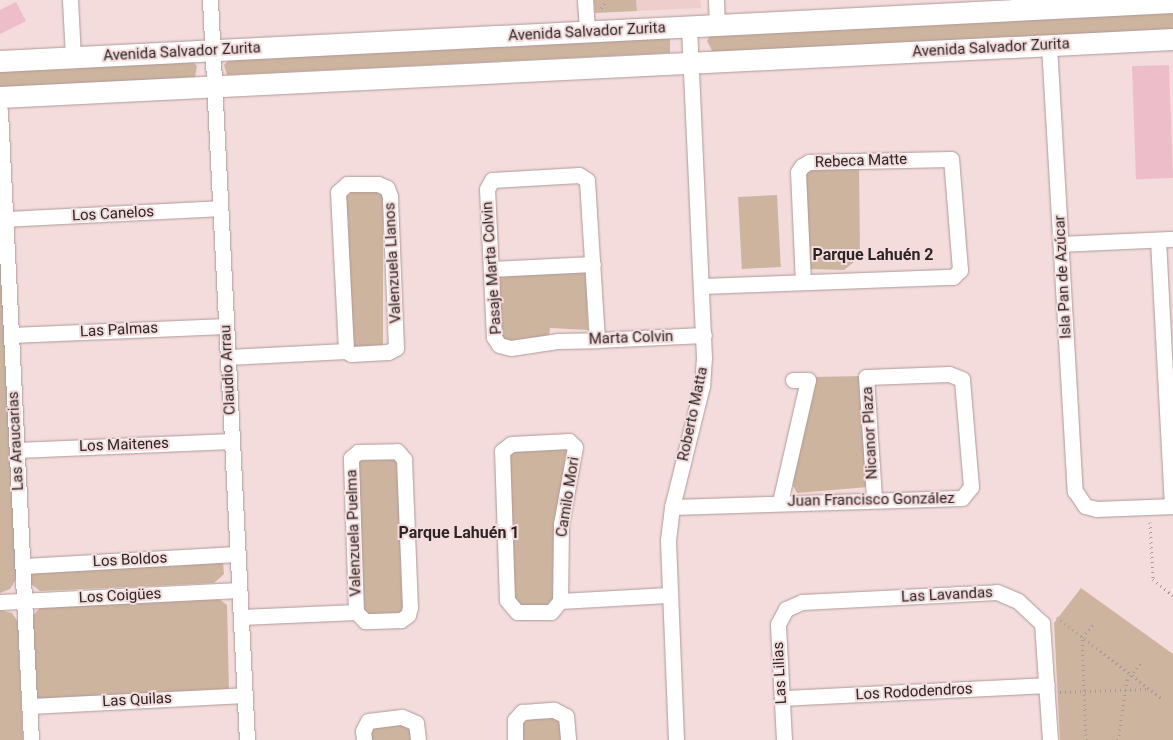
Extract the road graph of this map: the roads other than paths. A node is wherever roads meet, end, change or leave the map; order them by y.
1 (70, 0) edge
2 (210, 0) edge
3 (585, 0) edge
4 (716, 0) edge
5 (1173, 2) edge
6 (953, 7) edge
7 (717, 26) junction
8 (689, 27) junction
9 (587, 32) junction
10 (1173, 39) edge
11 (1049, 45) junction
12 (212, 51) junction
13 (73, 58) junction
14 (0, 61) edge
15 (691, 63) junction
16 (214, 87) junction
17 (0, 97) edge
18 (0, 111) edge
19 (220, 208) junction
20 (6, 219) junction
21 (1165, 239) edge
22 (1061, 244) junction
23 (593, 264) junction
24 (491, 269) junction
25 (803, 281) junction
26 (702, 286) junction
27 (226, 326) junction
28 (11, 335) junction
29 (704, 335) junction
30 (597, 340) junction
31 (558, 341) joint
32 (346, 351) junction
33 (228, 357) junction
34 (793, 380) dead end
35 (232, 441) junction
36 (17, 450) junction
37 (874, 498) junction
38 (962, 498) joint
39 (780, 502) junction
40 (1173, 506) edge
41 (672, 507) junction
42 (238, 554) junction
43 (22, 566) junction
44 (240, 590) junction
45 (668, 595) junction
46 (24, 601) junction
47 (560, 601) junction
48 (0, 602) edge
49 (786, 609) joint
50 (356, 612) junction
51 (241, 617) junction
52 (1047, 689) junction
53 (245, 695) junction
54 (782, 698) junction
55 (30, 706) junction
56 (31, 740) edge
57 (247, 740) edge
58 (364, 740) edge
59 (418, 740) edge
60 (514, 740) edge
61 (568, 740) edge
62 (676, 740) edge
63 (784, 740) edge
64 (1050, 740) edge

1 - 13 street
2 - 12 street, Claudio Arrau
3 - 9 street
4 - 7 street
5 - 6 main road, Avenida Salvador Zurita
6 - 7 main road, Avenida Salvador Zurita
7 - 8 main road, Avenida Salvador Zurita
8 - 9 main road, Avenida Salvador Zurita
8 - 15 street, Roberto Matta
9 - 12 main road, Avenida Salvador Zurita
10 - 11 main road, Avenida Salvador Zurita
11 - 15 main road, Avenida Salvador Zurita
11 - 22 street, Isla Pan de Azúcar
12 - 13 main road, Avenida Salvador Zurita
12 - 16 street, Claudio Arrau
13 - 14 main road, Avenida Salvador Zurita
15 - 16 main road, Avenida Salvador Zurita
15 - 26 street, Roberto Matta
16 - 17 main road, Avenida Salvador Zurita
16 - 19 street, Claudio Arrau
18 - 20 street, Las Araucarias
19 - 20 street, Los Canelos
19 - 27 street, Claudio Arrau
20 - 28 street, Las Araucarias
21 - 22 street
21 - 40 street
22 - 40 street, Isla Pan de Azúcar
23 - 24 street
23 - 24 street, Pasaje Marta Colvin
23 - 30 street, Pasaje Marta Colvin
24 - 31 street, Pasaje Marta Colvin
25 - 25 street, Rebeca Matte
25 - 26 street
26 - 29 street, Roberto Matta
27 - 28 street, Las Palmas
27 - 33 street, Claudio Arrau
28 - 36 street, Las Araucarias
29 - 30 street, Marta Colvin
29 - 41 street, Roberto Matta
30 - 31 street, Marta Colvin
32 - 32 street, Valenzuela Llanos
32 - 33 street, Valenzuela Llanos
33 - 35 street, Claudio Arrau
34 - 39 street, Juan Francisco González
35 - 36 street, Los Maitenes
35 - 42 street, Claudio Arrau
36 - 43 street, Las Araucarias
37 - 38 street, Juan Francisco González
37 - 38 street, Nicanor Plaza
37 - 39 street, Juan Francisco González
39 - 41 street, Juan Francisco González
41 - 45 street, Roberto Matta
42 - 43 street, Los Boldos
42 - 44 street, Claudio Arrau
43 - 46 street, Las Araucarias
44 - 46 street, Los Coigües
44 - 51 street, Claudio Arrau
45 - 47 street, Camilo Mori
45 - 62 street, Roberto Matta
46 - 48 street, Los Coigües
46 - 55 street, Las Araucarias
47 - 47 street, Camilo Mori
49 - 52 street, Las Lavandas
49 - 54 street, Las Lilias
50 - 50 street, Valenzuela Puelma
50 - 51 street, Valenzuela Puelma
51 - 53 street, Claudio Arrau
52 - 54 street, Los Rododendros
52 - 64 street
53 - 55 street, Las Quilas
53 - 57 street, Claudio Arrau
54 - 63 street, Las Lilias
55 - 56 street, Las Araucarias
58 - 59 street
60 - 61 street

